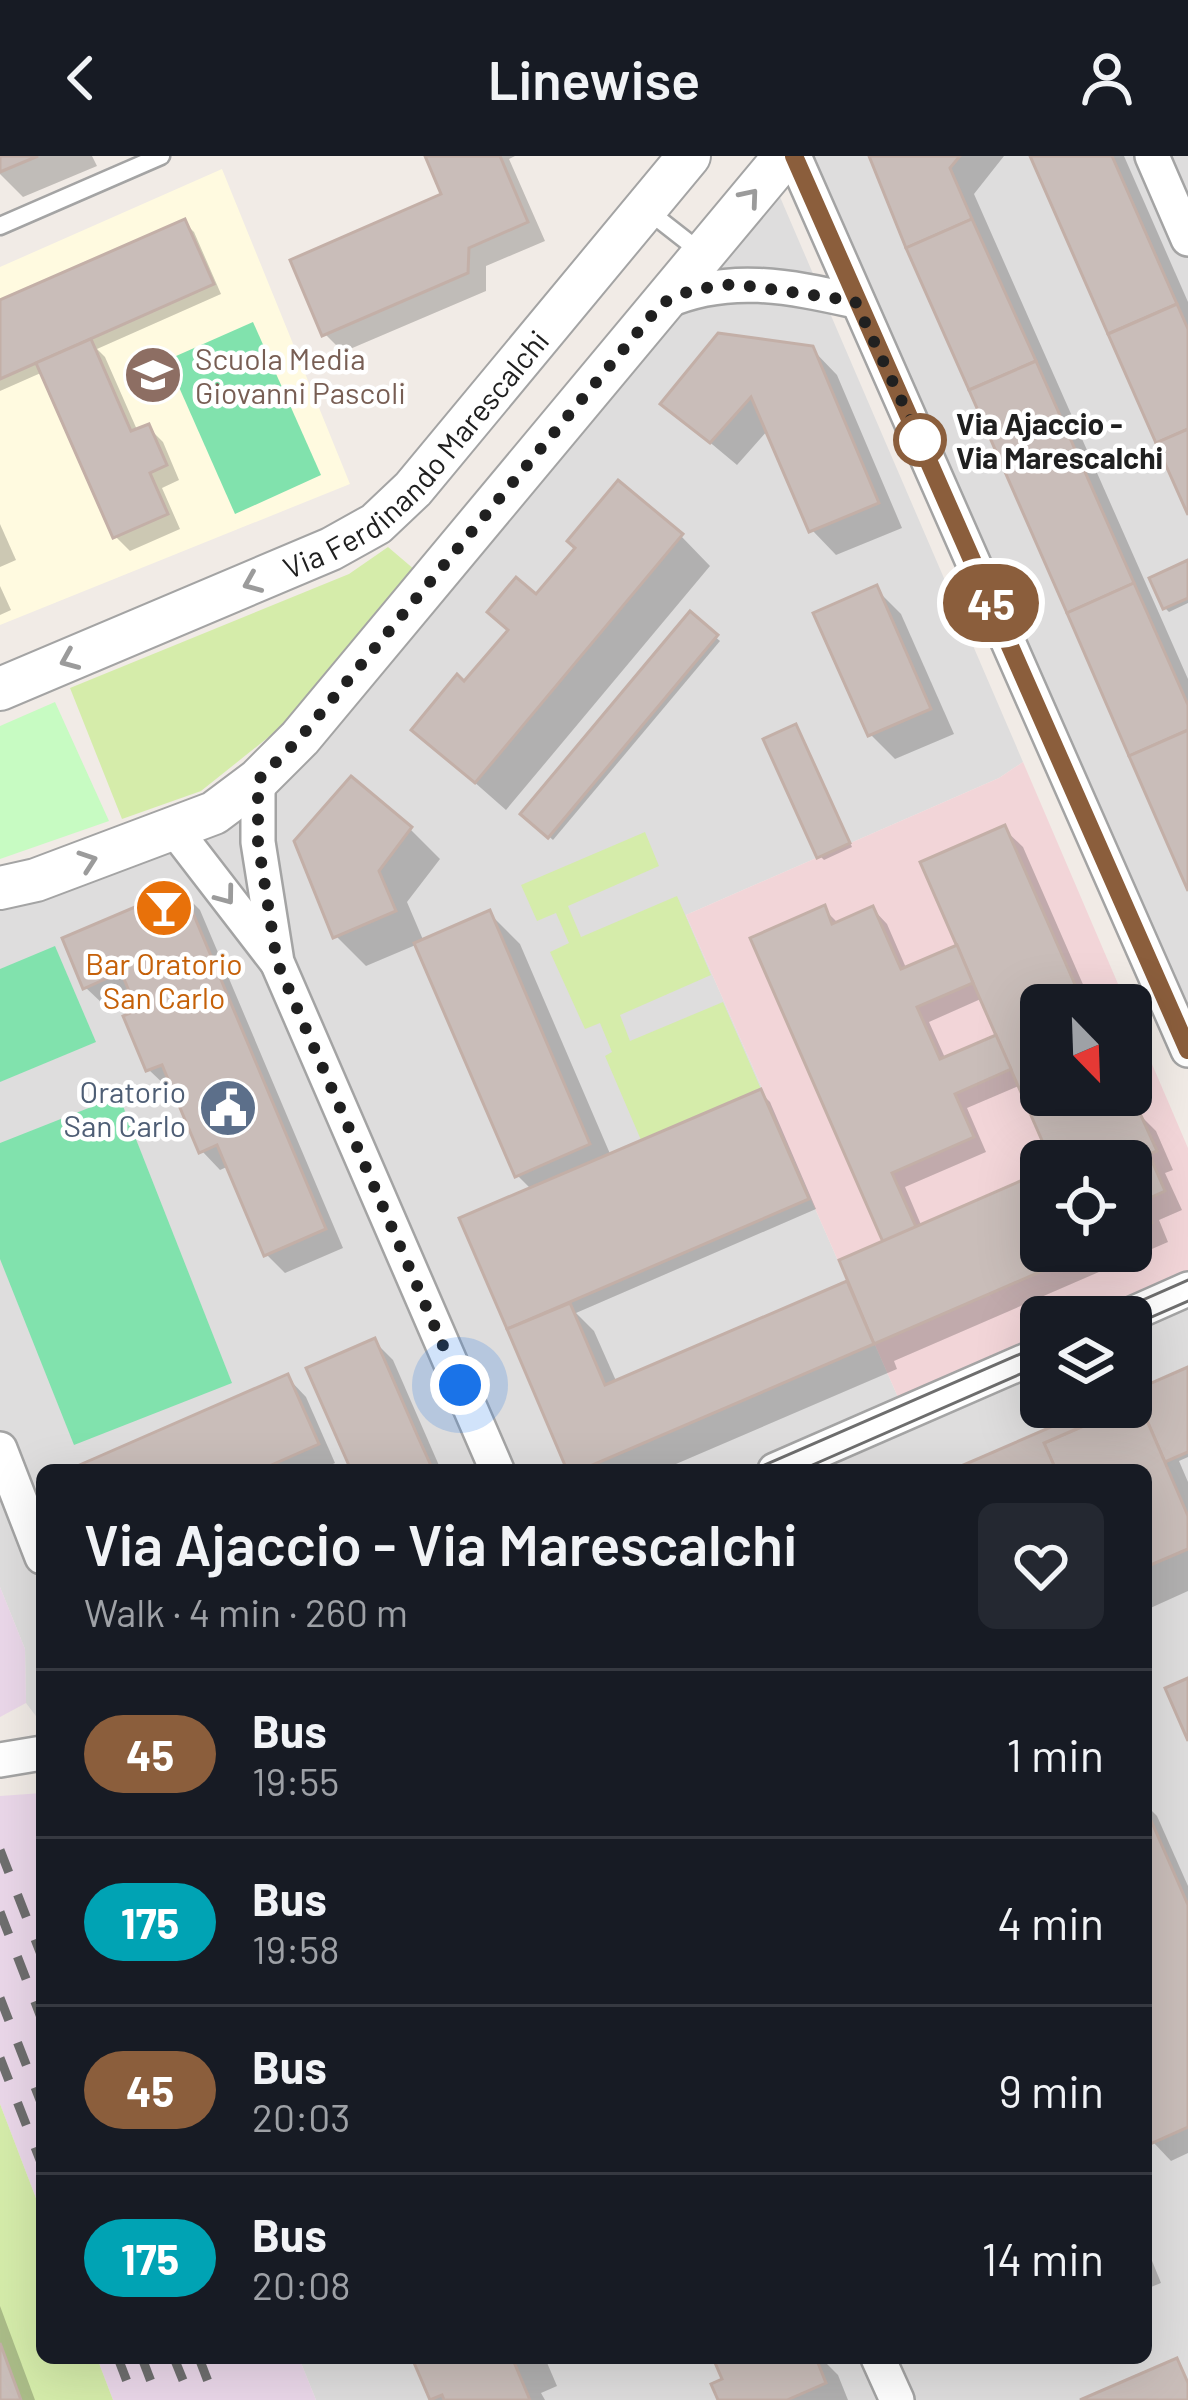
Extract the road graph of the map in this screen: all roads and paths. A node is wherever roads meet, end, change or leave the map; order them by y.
1 (160, 156) edge
2 (689, 156) edge
3 (784, 156) edge
4 (794, 156) edge
5 (1152, 156) edge
6 (645, 208) junction
7 (0, 226) edge
8 (1188, 238) edge
9 (703, 254) junction
10 (855, 301) junction
11 (662, 303) junction
12 (0, 689) edge
13 (258, 780) junction
14 (175, 830) junction
15 (0, 888) edge
16 (277, 962) junction
17 (1188, 1050) edge
18 (1188, 1289) edge
19 (1152, 1305) edge
20 (1020, 1363) edge
21 (0, 1449) edge
22 (494, 1464) edge
23 (789, 1464) edge
24 (36, 1542) edge
25 (36, 1755) edge
26 (0, 1760) edge
27 (881, 2364) edge
28 (897, 2400) edge

1 - 7 lane
2 - 6 street, Via Ferdinando Marescalchi
9 -> 3 street
4 - 10 street
5 - 8 street
6 - 9 lane
6 -> 12 street, Via Ferdinando Marescalchi
9 - 11 street
10 - 11 street
10 - 17 street
11 - 13 street
13 - 14 street
13 - 16 street
15 -> 14 street
14 -> 16 street
16 - 22 street
18 - 19 street
20 - 23 street
21 - 24 street
25 - 26 street
27 - 28 street

